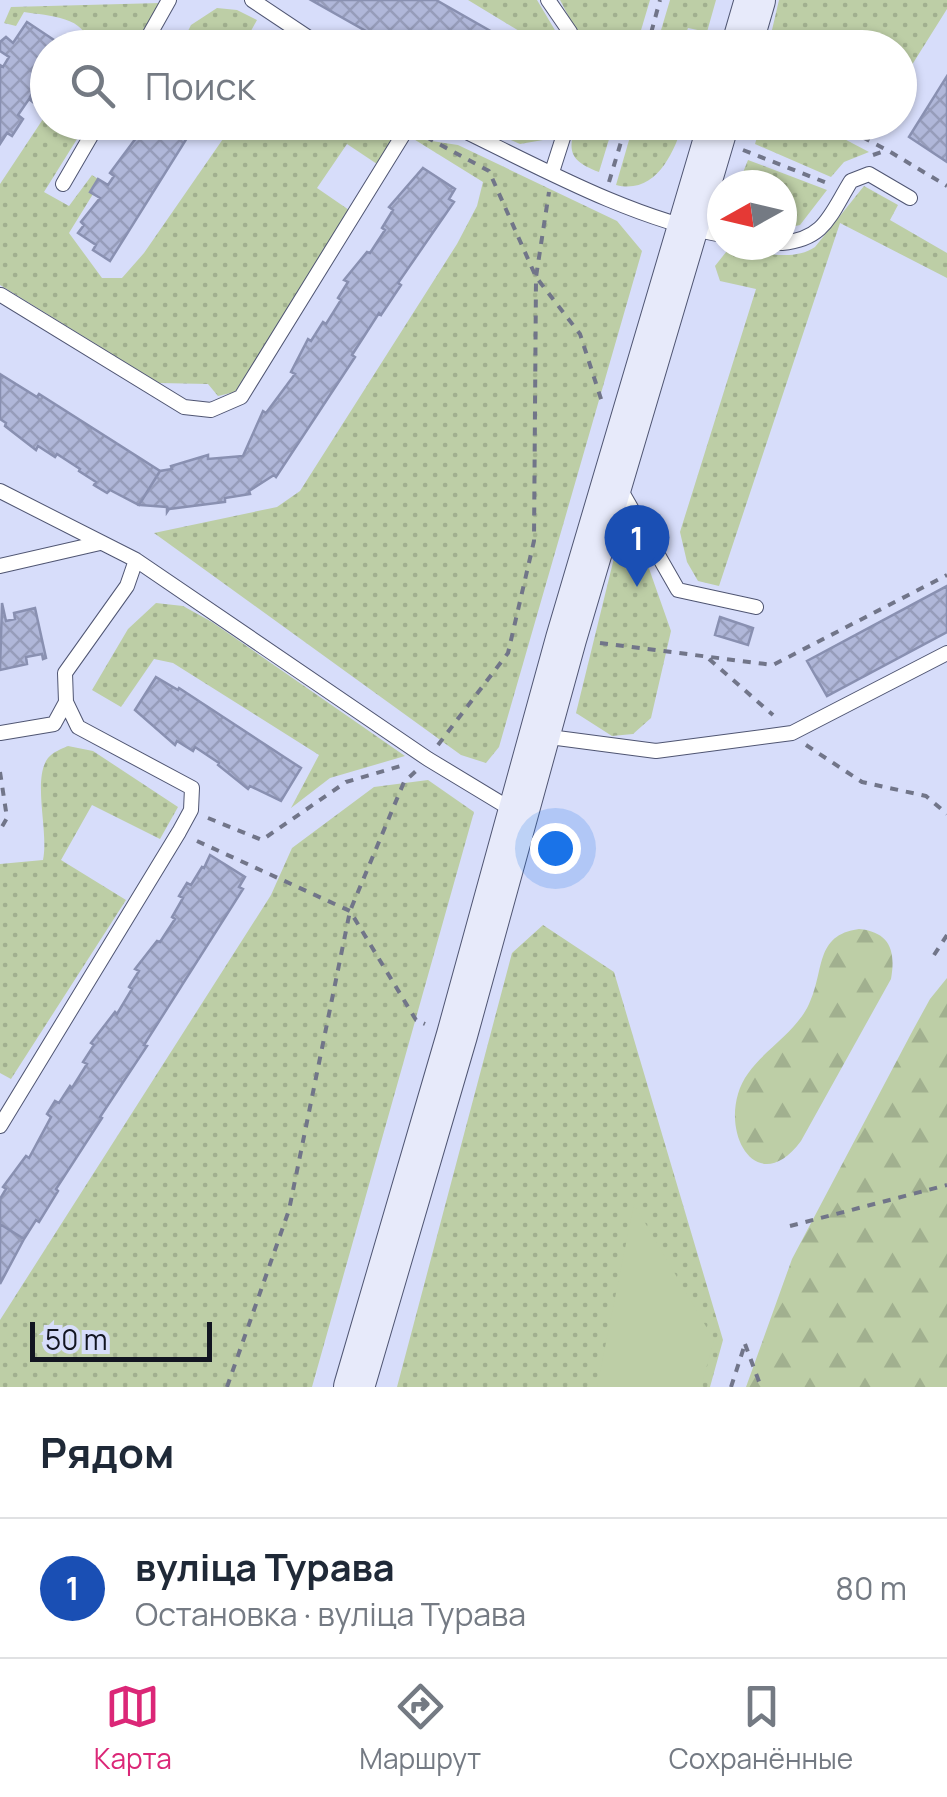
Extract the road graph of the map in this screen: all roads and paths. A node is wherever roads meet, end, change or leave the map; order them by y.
1 (169, 0) edge
2 (252, 0) edge
3 (548, 0) edge
4 (660, 0) edge
5 (755, 0) edge
6 (152, 30) edge
7 (297, 30) edge
8 (569, 30) edge
9 (652, 30) edge
10 (746, 30) edge
11 (89, 140) edge
12 (401, 140) edge
13 (436, 140) edge
14 (484, 140) edge
15 (562, 140) edge
16 (622, 140) edge
17 (725, 140) edge
18 (738, 140) edge
19 (869, 140) edge
20 (888, 150) junction
21 (873, 155) dead end
22 (552, 172) junction
23 (63, 184) dead end
24 (834, 186) dead end
25 (947, 186) edge
26 (605, 196) junction
27 (910, 198) dead end
28 (705, 232) edge
29 (797, 242) edge
30 (536, 276) junction
31 (1, 294) edge
32 (605, 410) dead end
33 (614, 478) junction
34 (0, 491) edge
35 (100, 543) junction
36 (136, 560) junction
37 (0, 566) edge
38 (947, 575) edge
39 (756, 608) dead end
40 (566, 639) junction
41 (947, 653) edge
42 (706, 656) junction
43 (66, 702) junction
44 (792, 732) junction
45 (0, 733) edge
46 (542, 736) junction
47 (428, 759) junction
48 (0, 772) edge
49 (191, 810) junction
50 (518, 814) junction
51 (947, 814) edge
52 (0, 830) edge
53 (179, 832) junction
54 (350, 911) junction
55 (947, 934) edge
56 (934, 955) dead end
57 (457, 1035) junction
58 (0, 1126) edge
59 (947, 1186) edge
60 (790, 1226) dead end
61 (227, 1387) edge
62 (354, 1387) edge
63 (731, 1387) edge
64 (762, 1387) edge

1 - 6 lane
2 - 7 lane
3 - 8 lane
4 - 9 path
5 - 10 main road
11 - 23 lane
12 - 31 lane
13 - 30 path
14 - 22 lane
15 - 22 lane
16 - 26 path
17 - 28 main road
18 - 24 path
19 - 20 path
20 - 21 path
20 - 25 path
22 - 26 lane
22 - 30 path
26 - 28 lane
27 - 29 lane
28 - 33 main road
30 - 32 path
30 - 47 path
33 - 39 lane
33 - 40 main road
34 - 35 lane
35 - 36 lane
35 - 37 lane
36 - 43 lane
36 - 47 lane
38 - 42 path
40 - 42 path
40 - 46 main road
41 - 44 lane
42 - 44 path
43 - 45 lane
43 - 49 lane
44 - 46 lane
44 - 51 path
46 - 50 main road
47 - 49 path
47 - 50 lane
47 - 54 path
48 - 52 path
49 - 53 lane
50 - 57 main road
53 - 54 path
53 - 58 lane
54 - 57 path
54 - 61 path
55 - 56 path
57 - 62 main road
59 - 60 path
63 - 64 path

